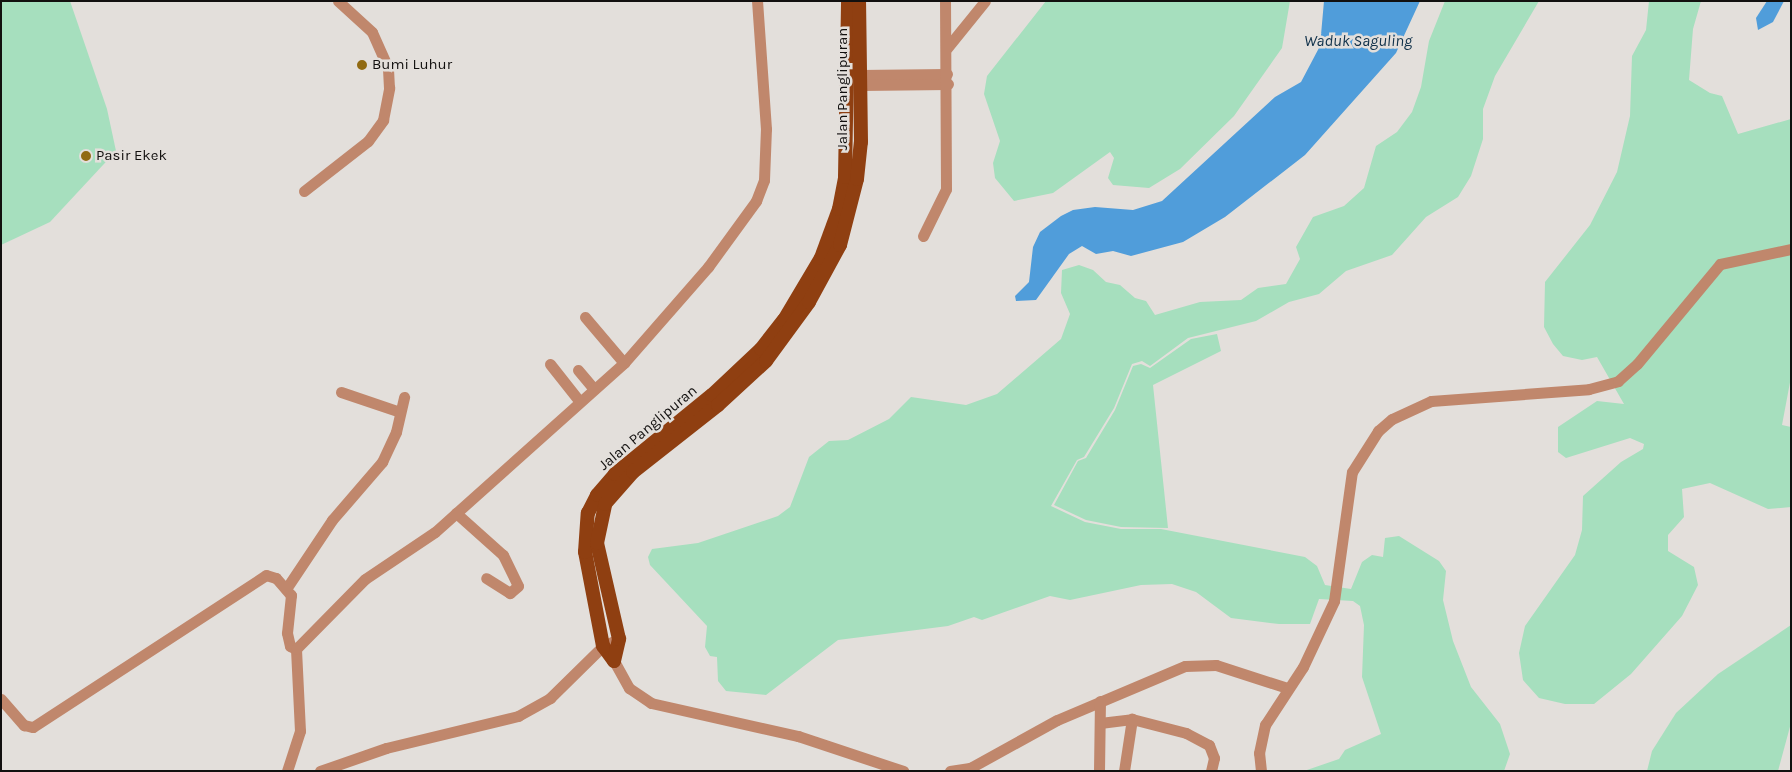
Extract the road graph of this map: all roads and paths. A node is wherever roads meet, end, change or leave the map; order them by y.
1 (338, 1) edge
2 (758, 1) edge
3 (848, 1) edge
4 (859, 1) edge
5 (946, 1) edge
6 (985, 1) edge
7 (947, 48) junction
8 (947, 79) junction
9 (860, 80) junction
10 (304, 191) dead end
11 (923, 236) dead end
12 (1791, 249) edge
13 (585, 317) dead end
14 (624, 363) junction
15 (550, 364) dead end
16 (578, 370) dead end
17 (594, 389) junction
18 (341, 392) dead end
19 (404, 398) dead end
20 (715, 400) junction
21 (580, 402) junction
22 (400, 412) junction
23 (456, 513) junction
24 (486, 578) dead end
25 (286, 589) junction
26 (619, 639) junction
27 (603, 646) junction
28 (296, 650) junction
29 (614, 661) junction
30 (1287, 688) junction
31 (1, 699) edge
32 (1100, 700) junction
33 (1132, 719) junction
34 (1100, 723) junction
35 (287, 771) edge
36 (320, 771) edge
37 (903, 771) edge
38 (950, 771) edge
39 (1099, 771) edge
40 (1124, 771) edge
41 (1211, 771) edge
42 (1260, 771) edge

1 - 10 street
2 - 14 street
3 - 20 main road, Jalan Panglipuran
4 - 9 main road, Jalan Panglipuran
5 - 7 street
6 - 7 street
7 - 8 street
8 - 9 street
8 - 11 street
9 - 20 main road, Jalan Panglipuran
12 - 30 street
13 - 14 street
14 - 17 street
15 - 21 street
16 - 17 street
17 - 21 street
18 - 22 street
19 - 22 street
20 - 26 main road, Jalan Panglipuran
20 - 27 main road, Jalan Panglipuran
21 - 23 street
22 - 25 street
23 - 24 street
23 - 28 street
25 - 28 street
25 - 31 street
26 - 27 street
26 - 29 main road, Jalan Panglipuran
27 - 29 main road, Jalan Panglipuran
27 - 36 street
28 - 35 street
29 - 37 street
30 - 32 street
30 - 42 street
32 - 34 street
32 - 38 street
33 - 34 street
33 - 40 street
33 - 41 street
34 - 39 street

